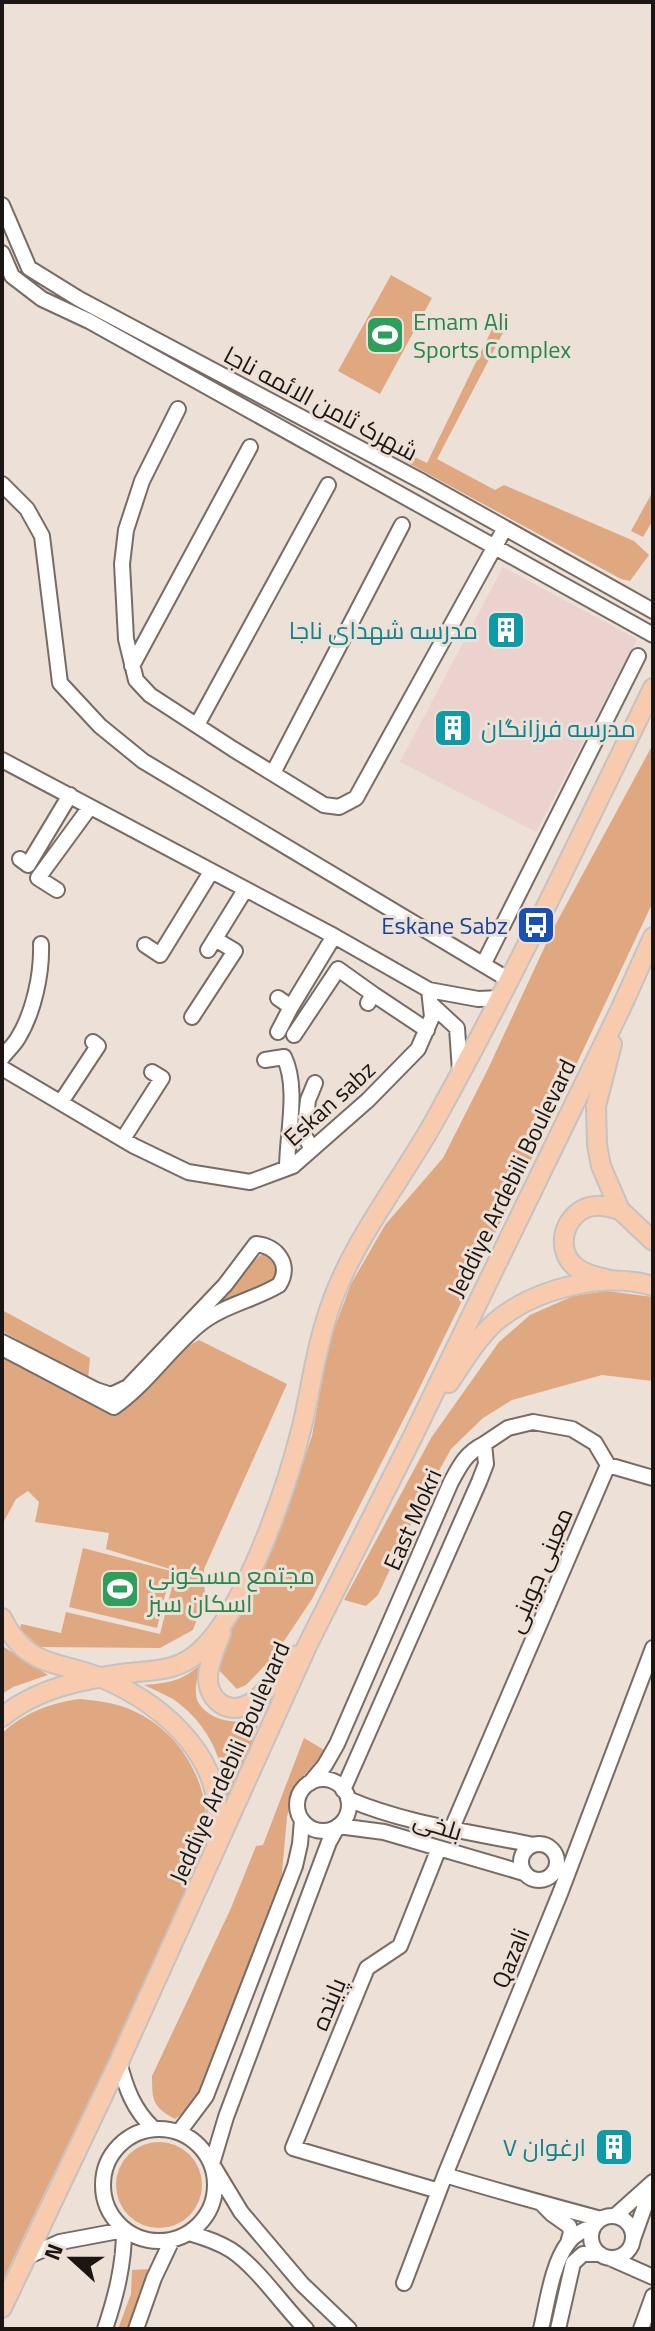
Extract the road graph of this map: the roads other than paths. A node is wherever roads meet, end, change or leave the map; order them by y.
1 (2, 205) edge
2 (2, 253) edge
3 (85, 311) junction
4 (256, 394) junction
5 (178, 409) dead end
6 (247, 409) junction
7 (250, 447) dead end
8 (2, 484) edge
9 (328, 485) dead end
10 (402, 525) dead end
11 (505, 528) junction
12 (494, 547) junction
13 (653, 611) edge
14 (653, 635) edge
15 (638, 656) dead end
16 (132, 666) junction
17 (653, 688) edge
18 (197, 725) junction
19 (2, 760) edge
20 (273, 773) junction
21 (70, 795) junction
22 (90, 807) junction
23 (20, 859) dead end
24 (211, 872) junction
25 (57, 890) dead end
26 (245, 890) junction
27 (334, 936) junction
28 (653, 937) edge
29 (41, 944) dead end
30 (145, 945) dead end
31 (484, 963) junction
32 (509, 980) junction
33 (430, 997) junction
34 (501, 998) junction
35 (621, 1008) junction
36 (192, 1017) dead end
37 (427, 1030) junction
38 (278, 1032) dead end
39 (294, 1035) dead end
40 (93, 1042) dead end
41 (2, 1058) edge
42 (265, 1060) dead end
43 (2, 1068) edge
44 (460, 1071) junction
45 (152, 1072) dead end
46 (315, 1083) dead end
47 (61, 1102) junction
48 (123, 1139) junction
49 (312, 1149) junction
50 (287, 1168) junction
51 (620, 1210) junction
52 (653, 1241) edge
53 (617, 1281) junction
54 (653, 1286) edge
55 (2, 1345) edge
56 (412, 1438) junction
57 (484, 1444) junction
58 (608, 1465) junction
59 (653, 1478) edge
60 (2, 1618) edge
61 (227, 1619) junction
62 (308, 1644) junction
63 (653, 1648) edge
64 (102, 1678) junction
65 (2, 1717) edge
66 (310, 1783) junction
67 (346, 1794) junction
68 (302, 1820) junction
69 (338, 1826) junction
70 (452, 1828) junction
71 (540, 1845) junction
72 (439, 1848) junction
73 (576, 1851) junction
74 (524, 1873) junction
75 (545, 1879) junction
76 (564, 1883) junction
77 (194, 1898) junction
78 (119, 2062) junction
79 (153, 2128) junction
80 (179, 2132) junction
81 (212, 2164) junction
82 (445, 2175) junction
83 (653, 2182) edge
84 (439, 2191) junction
85 (543, 2205) junction
86 (604, 2220) junction
87 (124, 2230) junction
88 (189, 2233) junction
89 (172, 2240) junction
90 (568, 2243) junction
91 (630, 2246) junction
92 (602, 2255) junction
93 (24, 2258) junction
94 (653, 2275) edge
95 (404, 2283) dead end
96 (653, 2296) edge
97 (2, 2308) edge
98 (105, 2329) edge
99 (136, 2329) edge
100 (306, 2329) edge
101 (349, 2329) edge
102 (541, 2329) edge
103 (558, 2329) edge
104 (641, 2329) edge

1 - 3 street, شهرک ثامن الائمه ناجا
2 - 3 street, شهرک ثامن الائمه ناجا
3 - 4 street, شهرک ثامن الائمه ناجا
3 - 6 street, شهرک ثامن الائمه ناجا
4 - 6 street
4 - 11 street, شهرک ثامن الائمه ناجا
5 - 16 street
6 - 12 street, شهرک ثامن الائمه ناجا
7 - 16 street
8 - 31 street
9 - 18 street
10 - 20 street
11 - 12 street
11 - 13 street, شهرک ثامن الائمه ناجا
12 - 14 street, شهرک ثامن الائمه ناجا
12 - 20 street
15 - 31 street
16 - 18 street
17 - 32 main road
18 - 20 street
19 - 21 street
21 - 22 street
21 - 23 street
22 - 24 street
22 - 25 street
24 - 26 street
24 - 30 street
26 - 27 street
26 - 36 street
27 - 33 street
27 - 38 street
28 - 35 main road, Jeddiye Ardebili Boulevard
29 - 41 street
31 - 32 street
32 - 34 main road
33 - 34 street
33 - 37 street, Eskan sabz
33 - 44 street
34 - 44 main road
35 - 51 main road
35 - 56 main road, Jeddiye Ardebili Boulevard
37 - 39 street
37 - 49 street, Eskan sabz
40 - 47 street
42 - 50 street
43 - 47 street, Eskan sabz
44 - 61 main road
45 - 48 street
46 - 49 street
47 - 48 street, Eskan sabz
48 - 50 street, Eskan sabz
49 - 50 street, Eskan sabz
51 - 52 main road
51 - 53 main road
53 - 54 main road
53 - 56 main road
55 - 55 street
56 - 62 main road, Jeddiye Ardebili Boulevard
57 - 58 street
57 - 66 street, East Mokri
57 - 67 street, East Mokri
58 - 59 street
58 - 70 street, معینی جوینی
60 - 64 main road
61 - 62 main road
61 - 64 main road
62 - 77 main road, Jeddiye Ardebili Boulevard
63 - 73 street, Qazali
64 - 65 main road
64 - 77 main road
66 - 67 street
66 - 68 street
67 - 69 street
67 - 70 street, بلخی
68 - 69 street
68 - 80 street
69 - 72 street, بلخی
69 - 81 street
70 - 71 street, بلخی
71 - 73 street, بلخی
71 - 74 street
71 - 75 street
72 - 74 street, بلخی
72 - 84 street, پاینده
73 - 76 street, Qazali
74 - 75 street
75 - 76 street
76 - 82 street, Qazali
77 - 78 main road, Jeddiye Ardebili Boulevard
78 - 79 street
78 - 93 main road, Jeddiye Ardebili Boulevard
79 - 80 street
79 - 87 street
80 - 81 street
81 - 88 street
81 - 101 street
82 - 84 street, Qazali
82 - 85 street
83 - 86 street
83 - 91 street
84 - 95 street, Qazali
85 - 86 street
85 - 90 street
86 - 90 street
86 - 91 street
86 - 92 street
87 - 89 street
87 - 93 street
87 - 98 street
88 - 89 street
88 - 100 street
89 - 99 street
90 - 102 street
91 - 92 street
91 - 94 street
92 - 94 street
92 - 103 street
93 - 97 main road, Jeddiye Ardebili Boulevard
96 - 104 street

